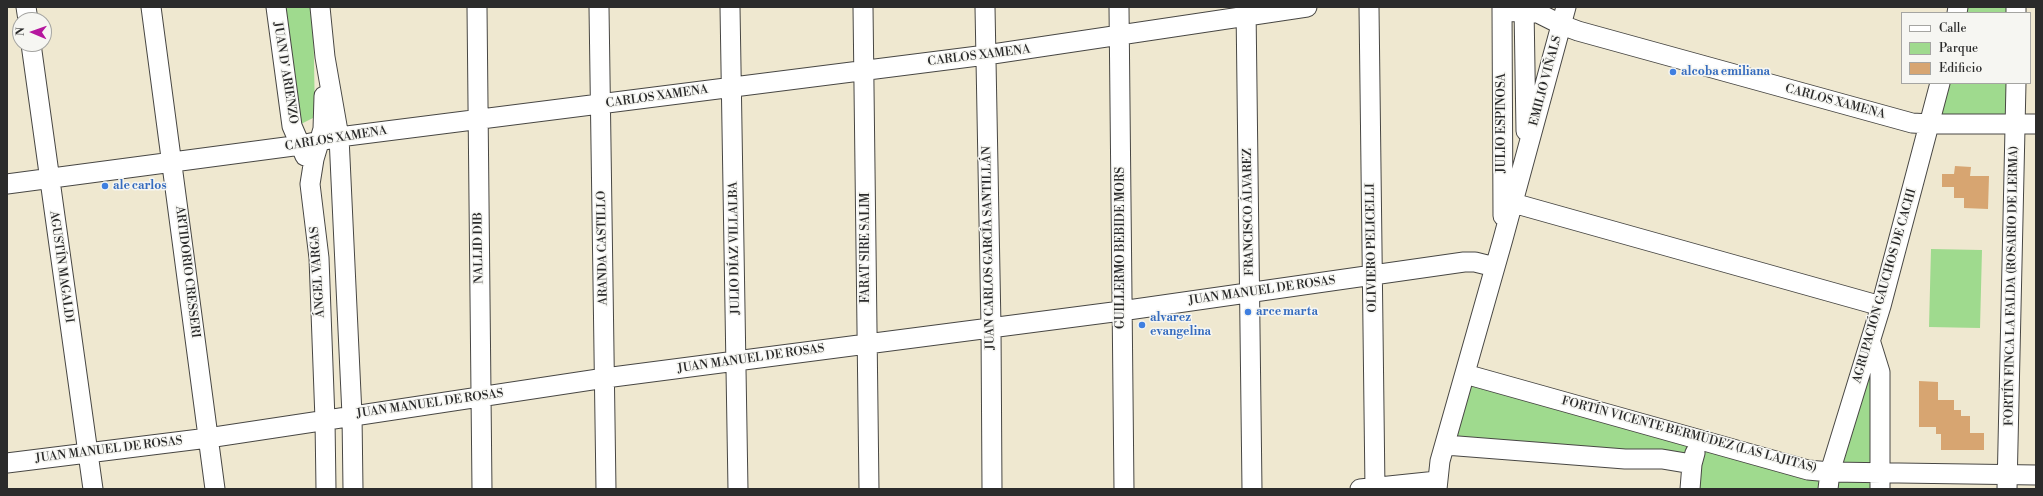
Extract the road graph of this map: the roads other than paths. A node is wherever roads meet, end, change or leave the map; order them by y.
1 (151, 7) edge
2 (276, 7) edge
3 (320, 7) edge
4 (477, 7) edge
5 (599, 7) edge
6 (730, 7) edge
7 (863, 7) edge
8 (985, 7) edge
9 (1119, 7) edge
10 (1308, 7) edge
11 (1369, 7) edge
12 (1566, 7) edge
13 (1502, 9) edge
14 (1524, 9) edge
15 (1246, 12) edge
16 (1562, 25) junction
17 (1120, 36) junction
18 (32, 52) edge
19 (986, 55) junction
20 (325, 56) junction
21 (864, 70) junction
22 (1940, 84) edge
23 (2016, 84) edge
24 (732, 86) junction
25 (601, 104) junction
26 (478, 120) junction
27 (1930, 124) junction
28 (2016, 124) junction
29 (2036, 124) edge
30 (339, 137) junction
31 (320, 141) junction
32 (301, 145) junction
33 (1526, 154) junction
34 (172, 163) junction
35 (49, 180) junction
36 (7, 184) edge
37 (310, 184) junction
38 (1514, 203) junction
39 (1503, 239) junction
40 (1495, 267) junction
41 (1373, 275) junction
42 (1250, 293) junction
43 (1881, 306) junction
44 (1121, 311) junction
45 (991, 327) junction
46 (866, 343) junction
47 (1871, 343) junction
48 (737, 362) junction
49 (1465, 374) junction
50 (604, 378) junction
51 (481, 397) junction
52 (352, 415) junction
53 (325, 420) junction
54 (208, 438) junction
55 (1700, 441) junction
56 (1445, 445) junction
57 (88, 453) junction
58 (7, 463) edge
59 (1692, 464) junction
60 (2036, 475) edge
61 (1829, 480) edge
62 (1880, 480) edge
63 (2007, 482) edge
64 (1437, 485) edge
65 (1370, 488) edge
66 (93, 489) edge
67 (216, 489) edge
68 (326, 489) edge
69 (353, 489) edge
70 (482, 489) edge
71 (606, 489) edge
72 (738, 489) edge
73 (869, 489) edge
74 (992, 489) edge
75 (1124, 489) edge
76 (1252, 489) edge
77 (1690, 489) edge

1 - 34 street, ARTIDORIO CRESSERI
2 - 32 street, JUAN D' ARIENZO
3 - 20 street, ÁNGEL VARGAS
4 - 26 street, NALLID DIB
5 - 25 street, ARANDA CASTILLO
6 - 24 street, JULIO DÍAZ VILLALBA
7 - 21 street, FARAT SIRE SALIM
8 - 19 street, JUAN CARLOS GARCÍA SANTILLÁN
9 - 17 street, GUILLERMO BEBIDE MORS
10 - 15 street, CARLOS XAMENA
11 - 41 street, OLIVIERO PELICELLI
12 - 16 street, EMILIO VIÑALS
13 - 14 street, CARLOS XAMENA
13 - 39 street, JULIO ESPINOSA
14 - 16 street, CARLOS XAMENA
14 - 33 street, JULIO ESPINOSA
15 - 17 street, CARLOS XAMENA
15 - 42 street, FRANCISCO ÁLVAREZ
16 - 27 street, CARLOS XAMENA
16 - 33 street, EMILIO VIÑALS
17 - 19 street, CARLOS XAMENA
17 - 44 street, GUILLERMO BEBIDE MORS
18 - 35 street, AGUSTÍN MAGALDI
19 - 21 street, CARLOS XAMENA
19 - 45 street, JUAN CARLOS GARCÍA SANTILLÁN
20 - 30 street, ÁNGEL VARGAS
20 - 31 street, ÁNGEL VARGAS
21 - 24 street, CARLOS XAMENA
21 - 46 street, FARAT SIRE SALIM
22 - 27 street, AGRUPACIÓN GAUCHOS DE CACHI
23 - 28 street, FORTÍN FINCA LA FALDA (ROSARIO DE LERMA)
24 - 25 street, CARLOS XAMENA
24 - 48 street, JULIO DÍAZ VILLALBA
25 - 26 street, CARLOS XAMENA
25 - 50 street, ARANDA CASTILLO
26 - 30 street, CARLOS XAMENA
26 - 51 street, NALLID DIB
27 - 28 street, CARLOS XAMENA
27 - 43 street, AGRUPACIÓN GAUCHOS DE CACHI
28 - 29 street, CARLOS XAMENA
28 - 63 street, FORTÍN FINCA LA FALDA (ROSARIO DE LERMA)
30 - 31 street, CARLOS XAMENA
30 - 52 street, ÁNGEL VARGAS
31 - 32 street, CARLOS XAMENA
31 - 37 street, ÁNGEL VARGAS
32 - 34 street, CARLOS XAMENA
32 - 37 street, JUAN D' ARIENZO
33 - 38 street
34 - 35 street, CARLOS XAMENA
34 - 54 street, ARTIDORIO CRESSERI
35 - 36 street, CARLOS XAMENA
35 - 57 street, AGUSTÍN MAGALDI
37 - 53 street, ÁNGEL VARGAS
38 - 39 street
38 - 43 street
39 - 40 street
40 - 41 street, JUAN MANUEL DE ROSAS
40 - 49 street
41 - 42 street, JUAN MANUEL DE ROSAS
41 - 65 street, OLIVIERO PELICELLI
42 - 44 street, JUAN MANUEL DE ROSAS
42 - 76 street, FRANCISCO ÁLVAREZ
43 - 47 street, AGRUPACIÓN GAUCHOS DE CACHI
44 - 45 street, JUAN MANUEL DE ROSAS
44 - 75 street, GUILLERMO BEBIDE MORS
45 - 46 street, JUAN MANUEL DE ROSAS
45 - 74 street, JUAN CARLOS GARCÍA SANTILLÁN
46 - 48 street, JUAN MANUEL DE ROSAS
46 - 73 street, FARAT SIRE SALIM
47 - 61 street, AGRUPACIÓN GAUCHOS DE CACHI
47 - 62 street
48 - 50 street, JUAN MANUEL DE ROSAS
48 - 72 street, JULIO DÍAZ VILLALBA
49 - 55 street, FORTÍN VICENTE BERMÚDEZ (LAS LAJITAS)
49 - 56 street
50 - 51 street, JUAN MANUEL DE ROSAS
50 - 71 street, ARANDA CASTILLO
51 - 52 street, JUAN MANUEL DE ROSAS
51 - 70 street, NALLID DIB
52 - 53 street, JUAN MANUEL DE ROSAS
52 - 69 street, ÁNGEL VARGAS
53 - 54 street, JUAN MANUEL DE ROSAS
53 - 68 street, ÁNGEL VARGAS
54 - 57 street, JUAN MANUEL DE ROSAS
54 - 67 street, ARTIDORIO CRESSERI
55 - 59 street
55 - 61 street, FORTÍN VICENTE BERMÚDEZ (LAS LAJITAS)
56 - 59 street
56 - 64 street
57 - 58 street, JUAN MANUEL DE ROSAS
57 - 66 street, AGUSTÍN MAGALDI
59 - 77 street
60 - 63 street, FORTÍN VICENTE BERMÚDEZ (LAS LAJITAS)
61 - 62 street, FORTÍN VICENTE BERMÚDEZ (LAS LAJITAS)
62 - 63 street, FORTÍN VICENTE BERMÚDEZ (LAS LAJITAS)
64 - 65 street

